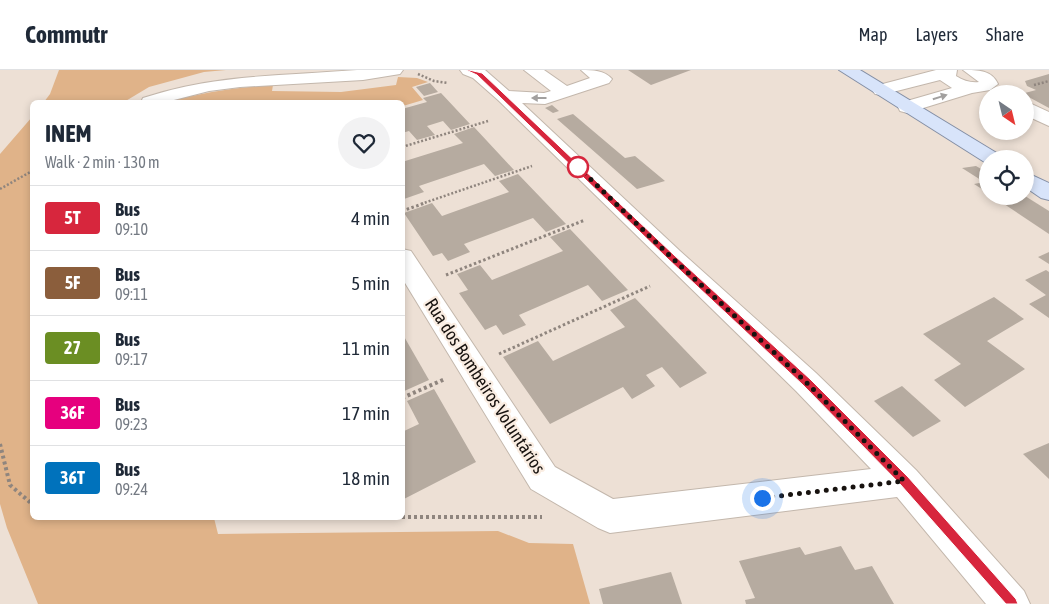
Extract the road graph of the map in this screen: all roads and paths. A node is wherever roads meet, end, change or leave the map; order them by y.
1 (394, 70) edge
2 (533, 70) edge
3 (590, 70) edge
4 (848, 70) edge
5 (947, 71) edge
6 (347, 73) edge
7 (415, 73) dead end
8 (471, 74) edge
9 (985, 80) edge
10 (1049, 81) edge
11 (1034, 86) edge
12 (880, 90) junction
13 (564, 92) junction
14 (504, 96) junction
15 (156, 100) edge
16 (907, 107) junction
17 (1034, 112) edge
18 (1049, 120) edge
19 (488, 121) dead end
20 (405, 146) edge
21 (979, 151) edge
22 (532, 166) dead end
23 (30, 172) edge
24 (1034, 184) edge
25 (0, 189) edge
26 (1049, 193) edge
27 (405, 210) edge
28 (585, 220) dead end
29 (405, 263) edge
30 (446, 275) dead end
31 (650, 286) dead end
32 (501, 353) dead end
33 (432, 385) dead end
34 (405, 397) edge
35 (0, 444) edge
36 (904, 481) junction
37 (30, 502) edge
38 (551, 516) dead end
39 (405, 517) edge
40 (1011, 604) edge

1 - 6 street
2 - 13 street
3 - 13 street
4 - 12 main road
5 - 9 street
5 - 12 street
6 - 15 street
7 - 8 path
8 - 14 street
16 -> 9 street
10 - 11 path
12 - 16 main road
13 -> 14 street
14 - 36 street
16 - 21 main road
17 - 18 street
19 - 20 path
22 - 27 path
23 - 25 path
24 - 26 main road
28 - 30 path
29 - 36 street, Rua dos Bombeiros Voluntários
31 - 32 path
33 - 34 path
35 - 37 path
36 - 40 street
38 - 39 path

